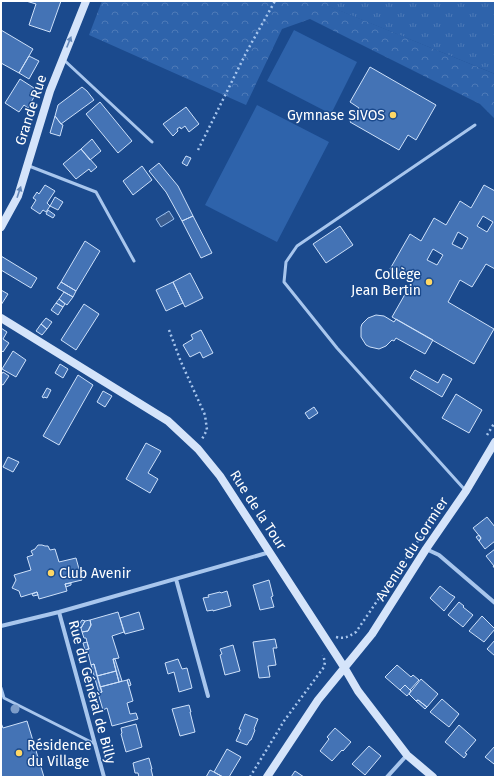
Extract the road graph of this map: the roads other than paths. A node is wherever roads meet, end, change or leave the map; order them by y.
1 (86, 1) edge
2 (62, 59) junction
3 (475, 125) dead end
4 (152, 142) dead end
5 (27, 165) junction
6 (1, 227) edge
7 (134, 261) dead end
8 (1, 318) edge
9 (495, 442) edge
10 (466, 491) junction
11 (426, 550) junction
12 (270, 552) junction
13 (176, 579) junction
14 (495, 603) edge
15 (59, 612) junction
16 (1, 626) edge
17 (344, 667) junction
18 (1, 688) edge
19 (208, 696) dead end
20 (95, 744) junction
21 (407, 755) junction
22 (104, 777) edge
23 (267, 777) edge
24 (387, 777) edge
25 (433, 777) edge

2 -> 1 street, Grande Rue
2 - 4 lane
2 - 5 street, Grande Rue
3 - 10 lane
6 -> 5 street, Grande Rue
5 - 7 lane
8 - 12 street, Rue de la Tour
9 - 10 street, Avenue du Cormier
10 - 11 street, Avenue du Cormier
11 - 14 street
11 - 17 street, Avenue du Cormier
12 - 13 street
12 - 17 street, Rue de la Tour
13 - 15 street
13 - 19 street
15 - 16 street
15 - 20 street, Rue du Général de Billy
17 - 21 street, Rue de la Tour
17 - 23 street, Avenue du Cormier
18 - 20 lane
20 - 22 street, Rue du Général de Billy
21 - 24 street
21 - 25 street, Rue de la Tour

